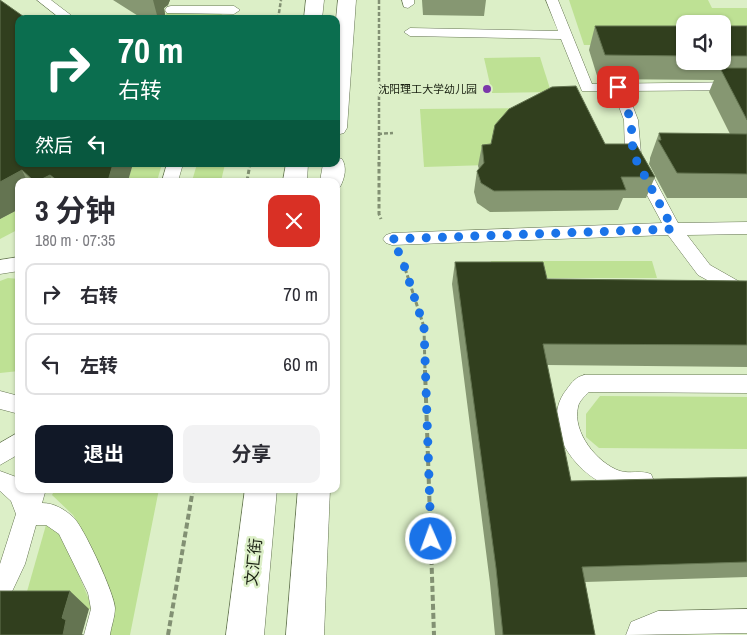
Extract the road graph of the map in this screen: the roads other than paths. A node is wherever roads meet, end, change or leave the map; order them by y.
1 (43, 0) edge
2 (315, 0) edge
3 (347, 0) edge
4 (552, 0) edge
5 (171, 10) dead end
6 (235, 10) edge
7 (64, 15) edge
8 (313, 15) edge
9 (410, 32) dead end
10 (566, 35) junction
11 (340, 81) edge
12 (747, 86) edge
13 (618, 87) junction
14 (747, 228) edge
15 (673, 229) junction
16 (392, 239) road end
17 (15, 265) edge
18 (0, 267) edge
19 (747, 295) edge
20 (747, 384) edge
21 (0, 400) edge
22 (15, 404) edge
23 (15, 443) edge
24 (0, 455) edge
25 (0, 481) edge
26 (659, 481) edge
27 (15, 489) edge
28 (20, 493) edge
29 (34, 493) edge
30 (261, 493) edge
31 (314, 493) edge
32 (28, 514) junction
33 (0, 589) edge
34 (747, 621) edge
35 (97, 635) edge
36 (245, 635) edge
37 (305, 635) edge
38 (639, 635) edge

1 - 7 lane
2 - 8 street
3 - 11 street
4 - 10 lane
5 - 6 lane
9 - 10 lane
10 - 13 lane
12 - 13 lane
13 - 15 lane
14 - 15 lane
15 - 16 lane
15 - 19 lane
17 - 18 lane
20 - 26 lane
21 - 22 lane
23 - 24 lane
25 - 27 lane
28 - 32 lane
29 - 32 lane
30 - 36 street, 文汇街
31 - 37 street
32 - 33 lane
32 - 35 lane
34 - 38 lane

